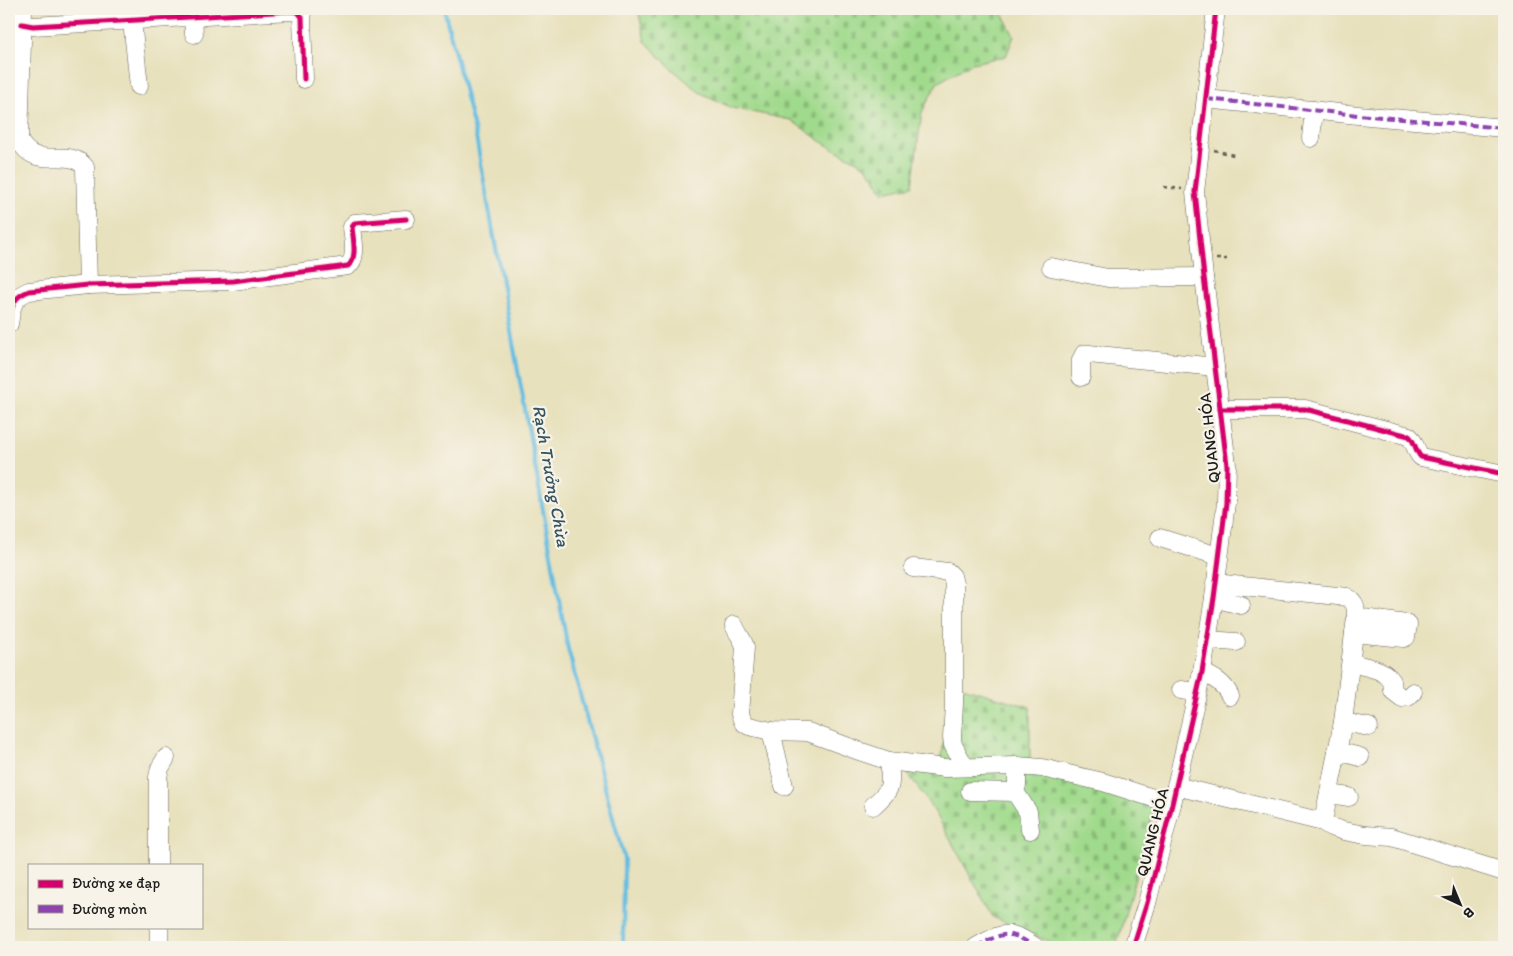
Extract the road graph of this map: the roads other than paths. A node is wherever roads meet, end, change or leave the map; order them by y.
1 (1216, 9) edge
2 (216, 12) edge
3 (23, 16) edge
4 (132, 21) junction
5 (304, 79) dead end
6 (139, 86) dead end
7 (1206, 98) junction
8 (1314, 110) junction
9 (1504, 128) edge
10 (1311, 138) dead end
11 (406, 219) dead end
12 (1050, 267) dead end
13 (1204, 277) junction
14 (88, 285) junction
15 (9, 324) edge
16 (1214, 367) junction
17 (1081, 377) dead end
18 (1220, 409) junction
19 (1504, 474) edge
20 (1160, 538) dead end
21 (1218, 556) junction
22 (913, 568) dead end
23 (1210, 589) junction
24 (1241, 605) dead end
25 (734, 624) dead end
26 (1207, 640) junction
27 (1236, 642) dead end
28 (1351, 662) junction
29 (1202, 672) junction
30 (1413, 692) dead end
31 (1230, 696) dead end
32 (1343, 722) junction
33 (1369, 727) dead end
34 (771, 732) junction
35 (1337, 751) junction
36 (1360, 756) dead end
37 (166, 758) dead end
38 (889, 761) junction
39 (1017, 766) junction
40 (966, 767) junction
41 (784, 786) dead end
42 (1176, 786) junction
43 (970, 791) dead end
44 (1015, 792) junction
45 (1330, 794) junction
46 (1349, 797) dead end
47 (1172, 804) junction
48 (873, 806) dead end
49 (1323, 822) junction
50 (1030, 830) dead end
51 (158, 864) edge
52 (1504, 872) edge
53 (159, 928) edge
54 (159, 947) edge
55 (976, 947) edge
56 (1035, 947) edge
57 (1133, 947) edge

1 - 7 street, QUANG HÓA
2 - 4 street
2 - 5 street
3 - 4 street
3 - 14 street
4 - 6 street
7 - 8 street
7 - 13 street, QUANG HÓA
8 - 9 street
8 - 10 street
11 - 14 street
12 - 13 street
13 - 16 street, QUANG HÓA
14 - 15 street
16 - 17 street
16 - 18 street, QUANG HÓA
18 - 19 street
18 - 21 street, QUANG HÓA
20 - 21 street
21 - 23 street, QUANG HÓA
22 - 40 street
23 - 24 street
23 - 26 street, QUANG HÓA
23 - 28 street
25 - 34 street
26 - 27 street
26 - 29 street, QUANG HÓA
28 - 30 street
28 - 32 street
29 - 31 street
29 - 42 street, QUANG HÓA
32 - 33 street
32 - 35 street
34 - 38 street
34 - 41 street
35 - 36 street
35 - 45 street
37 - 51 street
38 - 40 street
38 - 48 street
39 - 40 street
39 - 44 street
39 - 47 street
42 - 47 street, QUANG HÓA
42 - 49 street
43 - 44 street
44 - 50 street
45 - 46 street
45 - 49 street
47 - 57 street, QUANG HÓA
49 - 52 street
53 - 54 street
55 - 56 street

